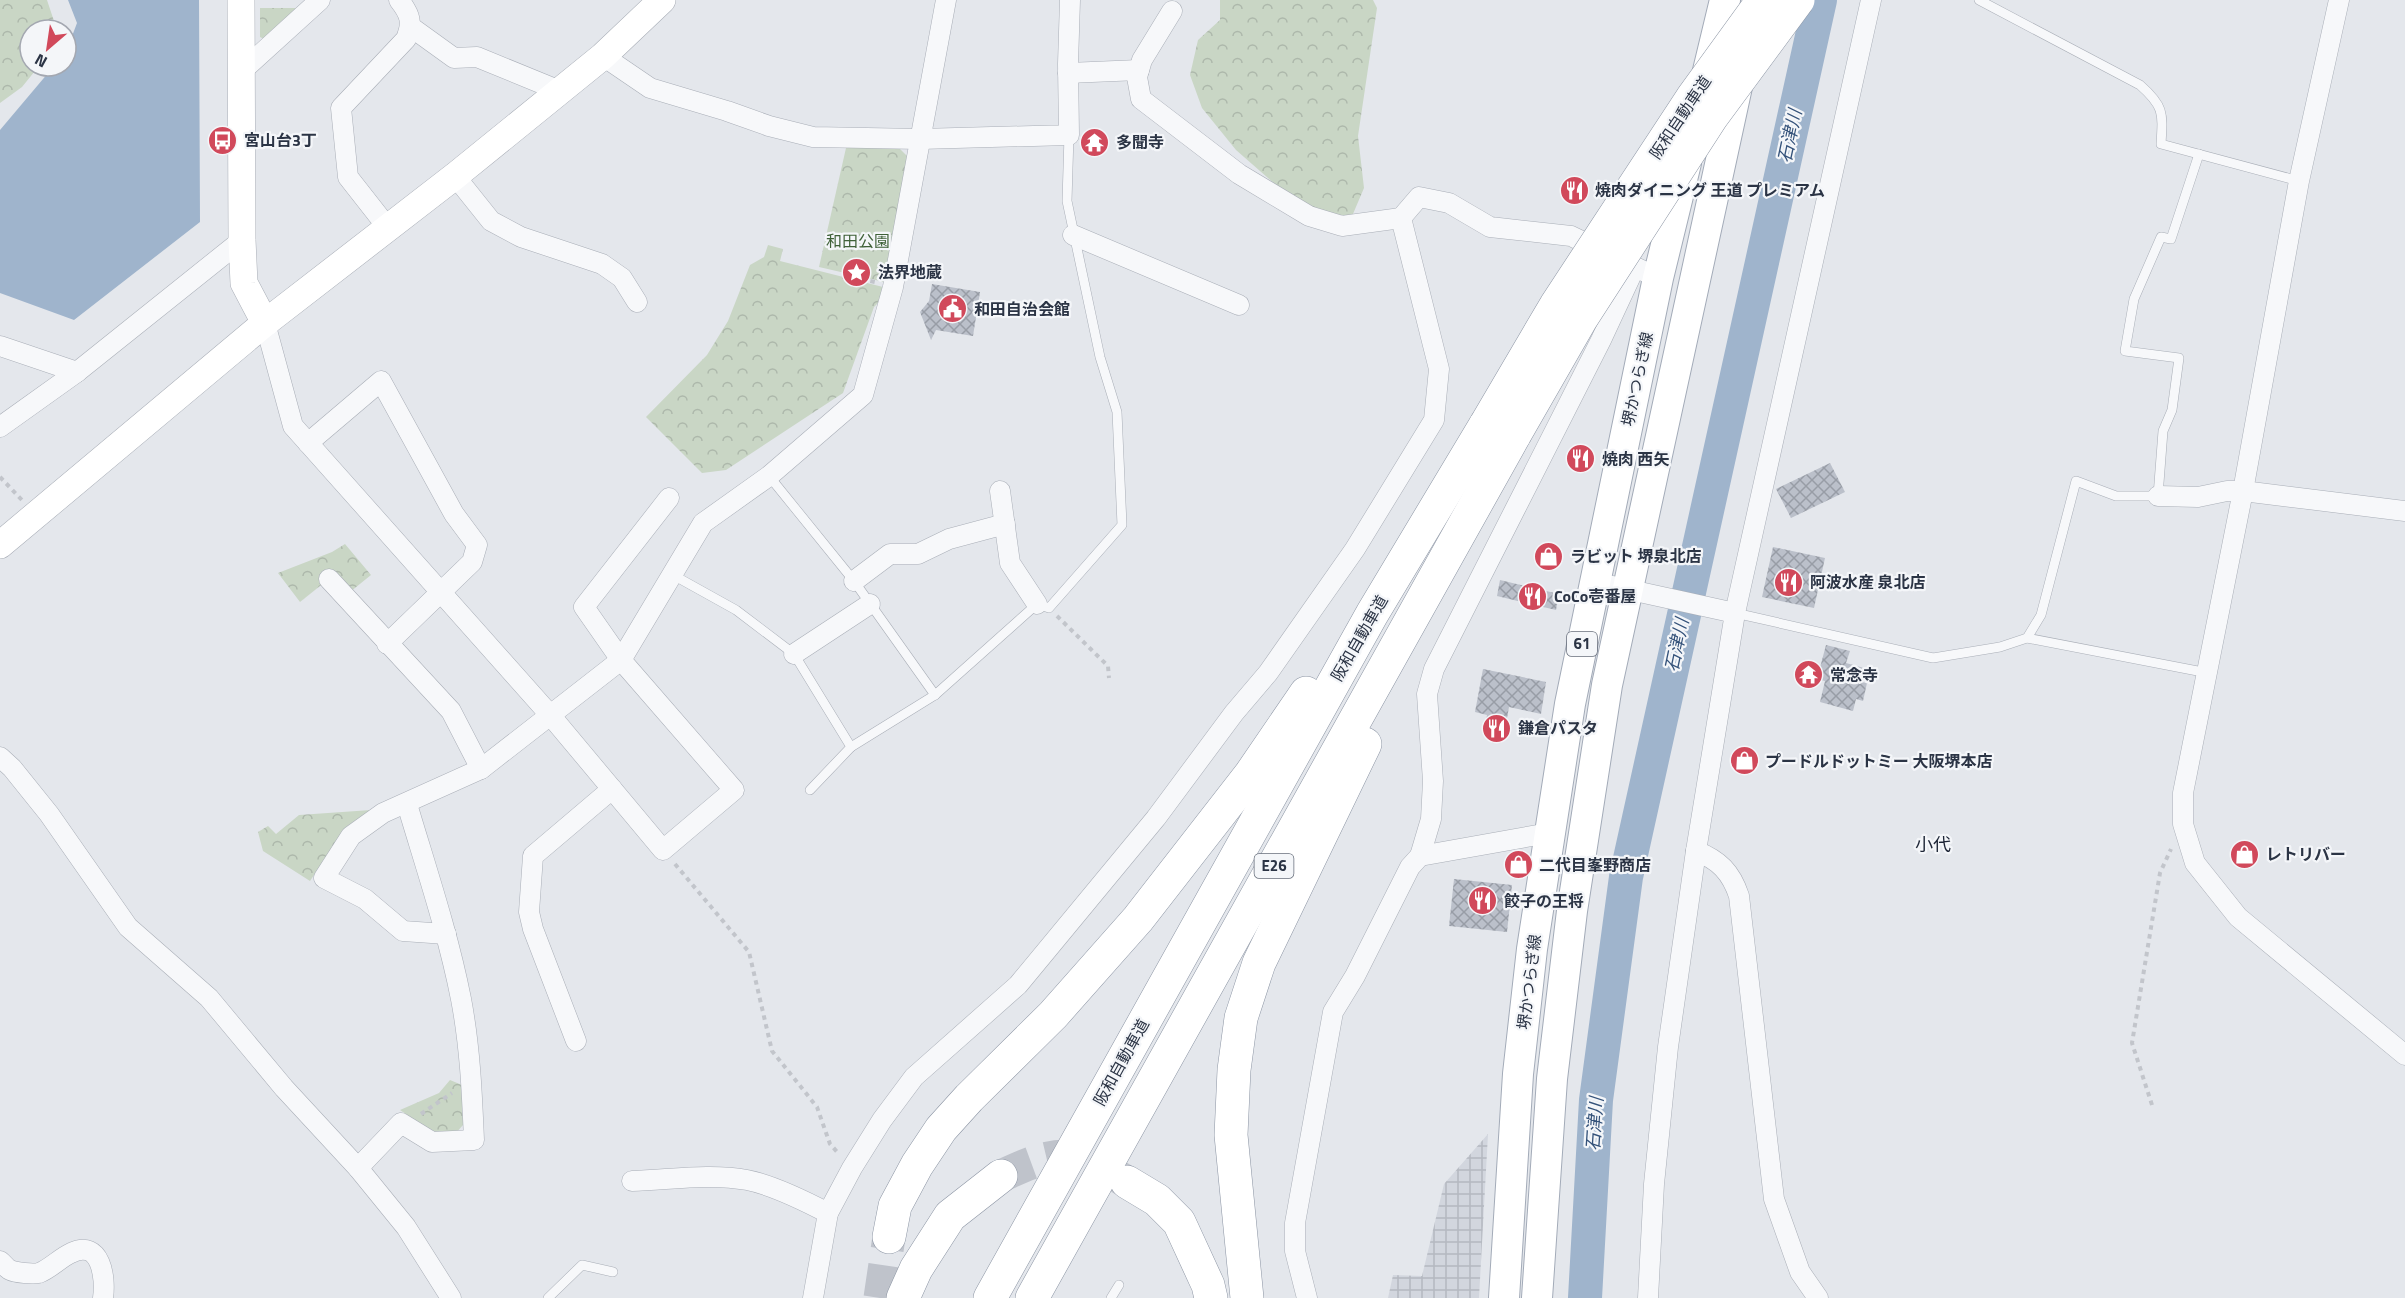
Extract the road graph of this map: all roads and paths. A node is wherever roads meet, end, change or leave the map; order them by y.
1 (242, 0) edge
2 (399, 0) edge
3 (662, 0) edge
4 (946, 0) edge
5 (1070, 0) edge
6 (1725, 0) edge
7 (1756, 0) edge
8 (1763, 0) edge
9 (1798, 0) edge
10 (1871, 0) edge
11 (1979, 0) edge
12 (319, 1) edge
13 (2338, 1) edge
14 (1172, 10) dead end
15 (411, 27) junction
16 (603, 56) junction
17 (1139, 70) junction
18 (242, 71) junction
19 (1068, 73) junction
20 (560, 91) junction
21 (1069, 135) junction
22 (920, 139) junction
23 (2199, 154) junction
24 (455, 176) junction
25 (2299, 181) junction
26 (1401, 218) junction
27 (388, 228) junction
28 (1073, 235) junction
29 (242, 240) junction
30 (847, 266) dead end
31 (1646, 273) junction
32 (893, 287) junction
33 (637, 302) dead end
34 (1239, 305) dead end
35 (265, 323) junction
36 (0, 346) edge
37 (77, 372) junction
38 (0, 427) edge
39 (1501, 429) junction
40 (308, 443) junction
41 (769, 476) junction
42 (0, 477) edge
43 (1000, 491) dead end
44 (2243, 491) junction
45 (2158, 496) junction
46 (669, 498) dead end
47 (22, 500) dead end
48 (2405, 511) edge
49 (1005, 524) junction
50 (0, 544) edge
51 (672, 575) junction
52 (329, 579) dead end
53 (854, 581) junction
54 (1594, 582) junction
55 (439, 593) junction
56 (1638, 593) junction
57 (870, 604) junction
58 (1043, 606) junction
59 (1730, 612) junction
60 (1372, 614) junction
61 (2027, 638) junction
62 (387, 644) junction
63 (794, 654) junction
64 (621, 660) junction
65 (2208, 673) junction
66 (1109, 678) dead end
67 (934, 696) junction
68 (550, 716) junction
69 (851, 747) junction
70 (0, 757) edge
71 (481, 769) junction
72 (612, 789) junction
73 (810, 790) dead end
74 (407, 804) junction
75 (2183, 824) junction
76 (1549, 832) junction
77 (663, 850) junction
78 (1696, 850) junction
79 (1420, 856) junction
80 (446, 934) junction
81 (576, 1041) dead end
82 (2405, 1055) edge
83 (472, 1089) junction
84 (2152, 1105) dead end
85 (408, 1127) junction
86 (358, 1168) junction
87 (852, 1168) junction
88 (1001, 1176) tunnel mouth
89 (632, 1181) dead end
90 (1127, 1182) tunnel mouth
91 (828, 1213) junction
92 (889, 1237) tunnel mouth
93 (4, 1272) edge
94 (613, 1272) dead end
95 (1119, 1285) dead end
96 (103, 1298) edge
97 (451, 1298) edge
98 (548, 1298) edge
99 (813, 1298) edge
100 (903, 1298) edge
101 (990, 1298) edge
102 (1032, 1298) edge
103 (1111, 1298) edge
104 (1211, 1298) edge
105 (1247, 1298) edge
106 (1307, 1298) edge
107 (1504, 1298) edge
108 (1537, 1298) edge
109 (1648, 1298) edge
110 (1818, 1298) edge

1 - 18 street
2 - 15 street
3 - 16 street
4 - 22 street
5 - 19 street
6 - 31 main road, 堺かつらぎ線 / 61
7 - 56 main road, 堺かつらぎ線 / 61
8 - 39 highway, 阪和自動車道 / E26, bridge
9 - 39 highway, 阪和自動車道 / E26, bridge
10 - 59 street
11 - 23 lane
12 - 18 street
13 - 25 street
14 - 17 street
15 - 20 street
15 - 27 street
16 - 20 street
16 - 22 street
17 - 19 street
17 - 26 street
18 - 29 street
19 - 21 street
20 - 24 street
21 - 22 street
21 - 28 lane
22 - 32 street
23 - 25 lane
23 - 45 lane
24 - 27 street
24 - 33 street
25 - 44 street
26 - 31 street
26 - 87 street
27 - 35 street
28 - 34 street
28 - 58 lane
29 - 35 street
29 - 37 street
30 - 32 path
31 - 54 main road, 堺かつらぎ線 / 61
31 - 79 street
32 - 41 street
35 - 40 street
35 - 50 street
36 - 37 street
37 - 38 street
39 - 60 highway, 阪和自動車道 / E26
39 - 102 highway, 阪和自動車道 / E26
39 - 105 highway
40 - 55 street
40 - 55 street
41 - 51 street
41 - 53 lane
42 - 47 path
43 - 49 street
44 - 45 street
44 - 48 street
44 - 65 street
45 - 61 lane
46 - 64 street
49 - 53 street
49 - 58 street
51 - 63 lane
51 - 64 street
52 - 62 street
53 - 57 lane
54 - 56 street
54 - 76 main road, 堺かつらぎ線 / 61
55 - 62 street
55 - 68 street
56 - 59 street
56 - 108 main road, 堺かつらぎ線 / 61
57 - 63 street
57 - 67 lane
58 - 66 path
58 - 67 lane
59 - 61 lane
59 - 78 street
60 - 92 highway
60 - 101 highway, 阪和自動車道 / E26
61 - 65 lane
62 - 71 street
63 - 69 lane
64 - 68 street
64 - 77 street
65 - 75 street
67 - 69 lane
68 - 71 street
68 - 72 street
69 - 73 lane
70 - 86 street
71 - 74 street
72 - 77 street
72 - 81 street
74 - 80 street
74 - 80 street
75 - 82 street
75 - 84 path
76 - 79 street
76 - 107 main road, 堺かつらぎ線 / 61
77 - 87 path
78 - 109 street
78 - 110 street
79 - 106 street
80 - 83 street
83 - 85 path
83 - 85 street
85 - 86 street
86 - 97 street
87 - 91 street
88 - 100 highway
89 - 91 street
90 - 104 highway
91 - 99 street
93 - 96 street
94 - 98 lane
95 - 103 lane

